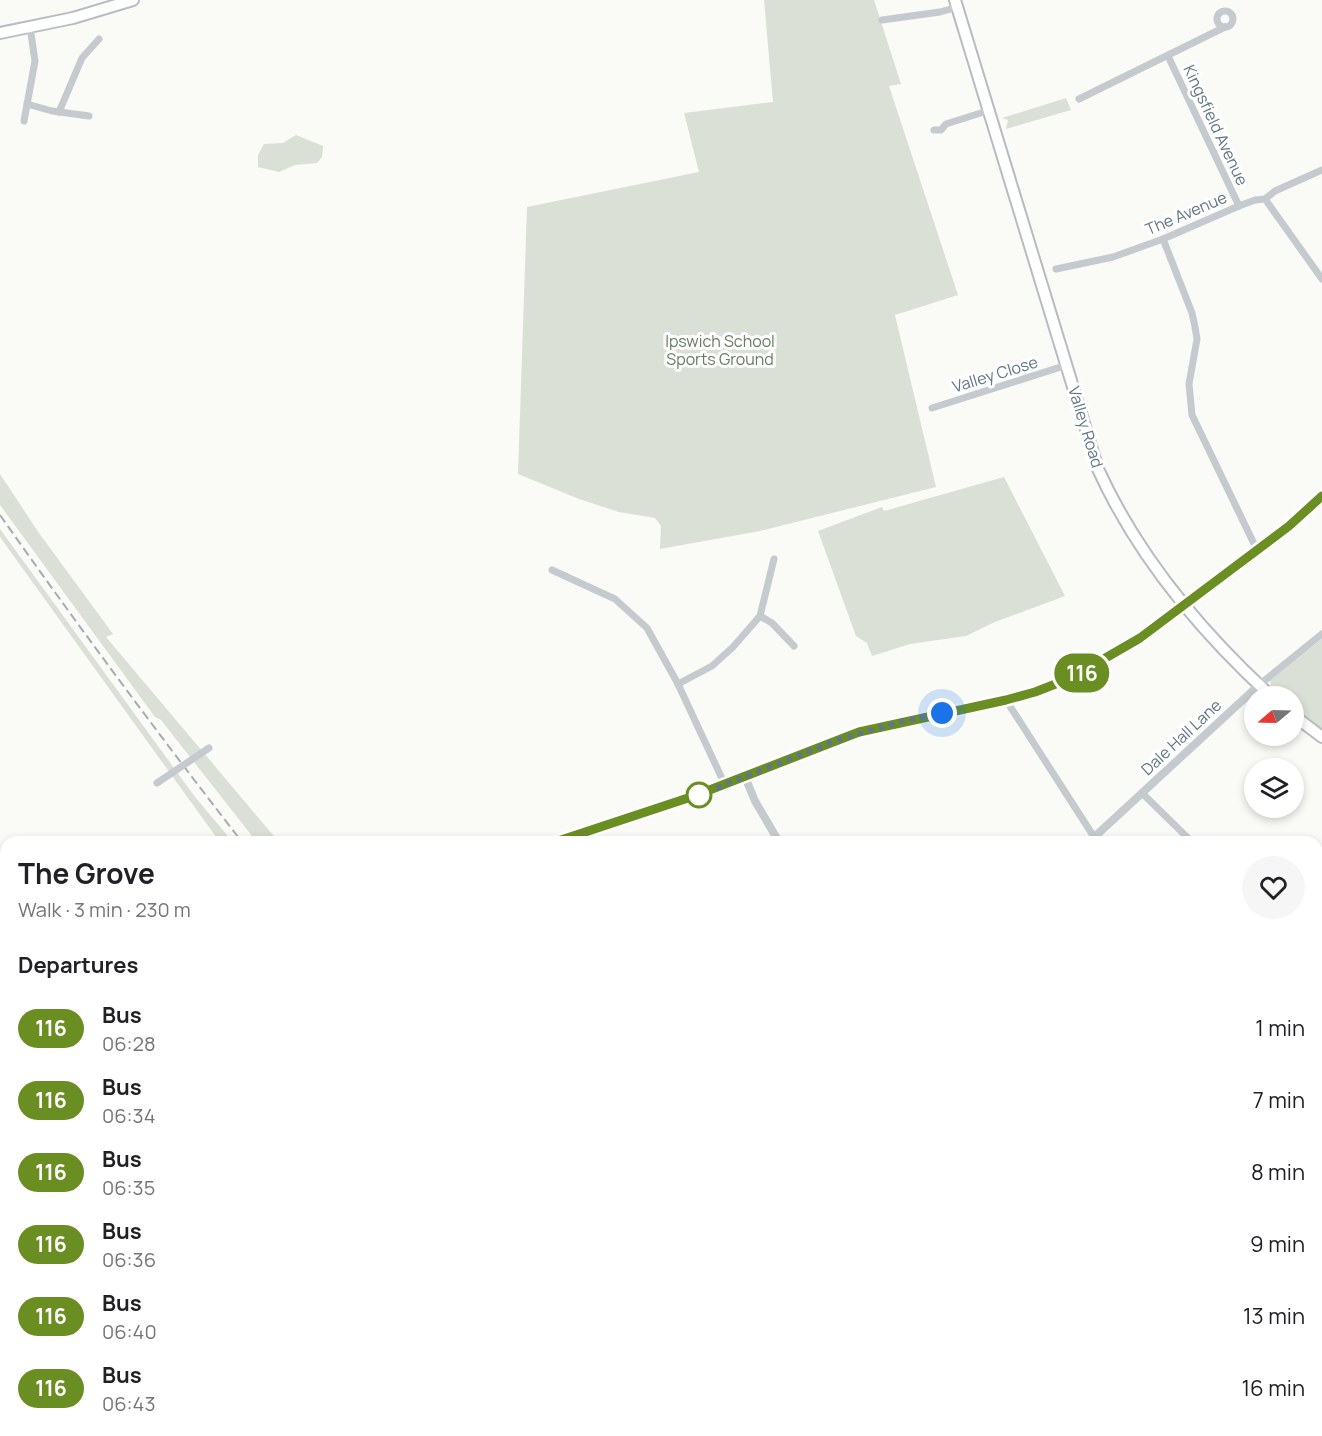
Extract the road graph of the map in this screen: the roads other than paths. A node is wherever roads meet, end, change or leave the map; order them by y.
1 (133, 0) edge
2 (957, 4) edge
3 (882, 20) dead end
4 (30, 27) junction
5 (1224, 27) dead end
6 (0, 33) edge
7 (99, 39) dead end
8 (1168, 56) junction
9 (1079, 99) dead end
10 (27, 104) junction
11 (990, 110) junction
12 (59, 112) junction
13 (89, 116) dead end
14 (24, 121) dead end
15 (939, 132) dead end
16 (1322, 170) edge
17 (1265, 199) junction
18 (1239, 206) junction
19 (1162, 239) junction
20 (1056, 269) dead end
21 (1322, 279) edge
22 (1067, 365) junction
23 (932, 408) dead end
24 (1322, 496) edge
25 (1257, 550) junction
26 (774, 559) dead end
27 (552, 570) dead end
28 (1183, 605) junction
29 (760, 616) junction
30 (1322, 634) edge
31 (794, 646) dead end
32 (678, 684) junction
33 (1259, 685) junction
34 (1006, 700) junction
35 (1304, 723) edge
36 (1322, 737) edge
37 (209, 748) dead end
38 (745, 777) junction
39 (157, 783) dead end
40 (725, 785) junction
41 (1142, 793) junction
42 (573, 836) edge
43 (775, 836) edge
44 (1090, 836) edge
45 (1095, 836) edge
46 (1186, 836) edge

1 - 4 main road
2 - 3 street
2 - 11 main road, Valley Road
4 - 6 main road
4 - 10 street
5 - 8 street, Kingsfield Avenue
7 - 12 street
8 - 9 street, Kingsfield Avenue
8 - 18 street, Kingsfield Avenue
10 - 12 street
10 - 14 street
11 - 15 street
11 - 22 main road, Valley Road
12 - 13 street
16 - 17 street, The Avenue
17 - 18 street, The Avenue
17 - 21 street
18 - 19 street, The Avenue
19 - 20 street, The Avenue
19 - 25 street
22 - 23 street, Valley Close
22 - 28 main road, Valley Road
24 - 25 street
25 - 28 street
26 - 29 street
27 - 32 street
28 - 33 main road, Valley Road
28 - 34 street
29 - 31 street
29 - 32 street
30 - 33 street, Dale Hall Lane
32 - 40 street
33 - 41 street, Dale Hall Lane
34 - 38 street
34 - 44 street
35 - 36 main road
37 - 39 street, bridge
38 - 40 street
38 - 43 street
40 - 42 street
41 - 45 street, Dale Hall Lane
41 - 46 street

